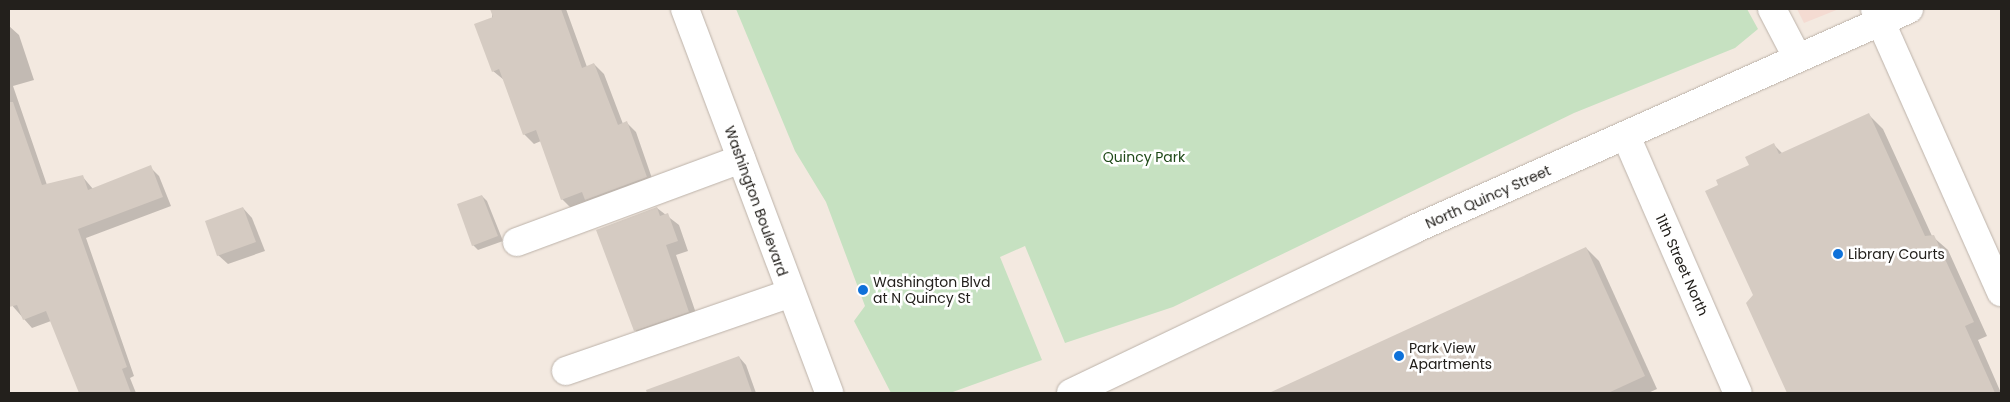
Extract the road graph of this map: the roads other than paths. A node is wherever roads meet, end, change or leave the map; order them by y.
1 (685, 9) edge
2 (1772, 9) edge
3 (1908, 9) edge
4 (1877, 15) edge
5 (1797, 57) junction
6 (1626, 136) junction
7 (741, 159) junction
8 (517, 242) dead end
9 (2001, 292) edge
10 (791, 293) junction
11 (566, 371) dead end
12 (829, 393) edge
13 (1070, 393) edge
14 (1738, 393) edge

1 - 7 main road, Washington Boulevard
2 - 5 main road
3 - 4 main road, North Quincy Street
4 - 5 main road, North Quincy Street
4 - 9 main road
5 - 6 main road, North Quincy Street
6 - 13 main road, North Quincy Street
6 - 14 main road, 11th Street North
7 - 8 main road
7 - 10 main road, Washington Boulevard
10 - 11 main road
10 - 12 main road, Washington Boulevard

